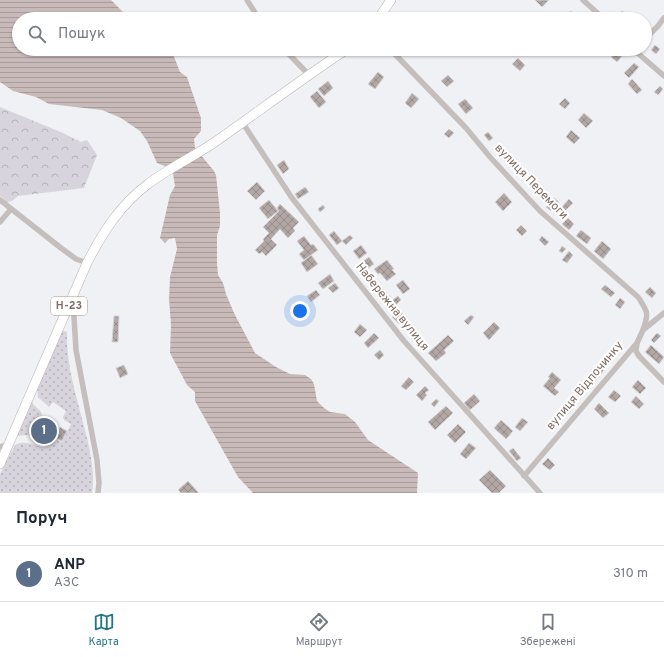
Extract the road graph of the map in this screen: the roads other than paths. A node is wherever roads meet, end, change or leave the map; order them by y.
1 (246, 0) edge
2 (391, 0) edge
3 (583, 0) edge
4 (254, 12) edge
5 (383, 12) edge
6 (596, 12) edge
7 (664, 18) edge
8 (652, 32) edge
9 (291, 56) edge
10 (337, 56) edge
11 (397, 56) edge
12 (641, 56) edge
13 (309, 75) junction
14 (664, 76) edge
15 (242, 122) junction
16 (0, 200) edge
17 (11, 209) junction
18 (0, 222) edge
19 (87, 263) junction
20 (72, 298) junction
21 (664, 313) edge
22 (643, 330) junction
23 (637, 343) junction
24 (664, 382) edge
25 (10, 444) junction
26 (0, 447) edge
27 (0, 464) edge
28 (524, 476) junction
29 (98, 493) edge
30 (540, 493) edge

1 - 4 street
2 - 5 main road
3 - 6 street
7 - 8 street
9 - 13 street
10 - 13 main road, Н-23
11 - 22 street, вулиця Перемоги
12 - 14 street
13 - 15 main road, Н-23
15 - 19 main road, Н-23
15 - 28 street, Набережна вулиця
16 - 17 street
17 - 18 street
17 - 19 street
19 - 20 main road, Н-23
20 - 25 main road, Н-23
20 - 29 street
21 - 22 street, вулиця Відпочинку
22 - 23 street, вулиця Відпочинку
23 - 24 street
23 - 28 street, вулиця Відпочинку
25 - 26 street
25 - 27 main road, Н-23
28 - 30 street, Набережна вулиця

